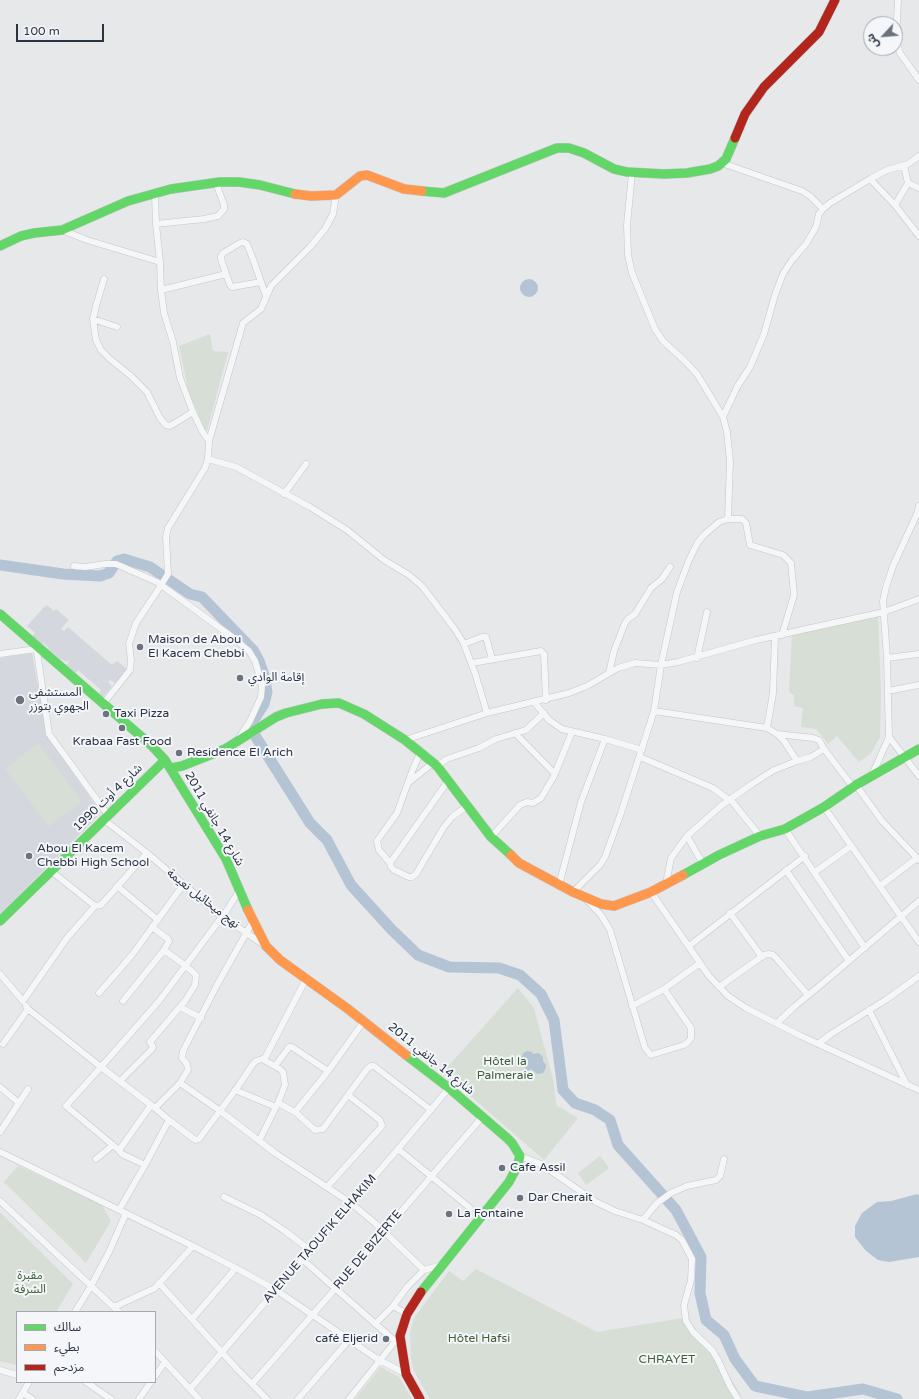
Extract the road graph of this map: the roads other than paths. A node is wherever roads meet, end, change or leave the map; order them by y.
1 (835, 0) edge
2 (898, 0) edge
3 (919, 80) edge
4 (919, 156) edge
5 (722, 163) junction
6 (904, 166) junction
7 (632, 173) junction
8 (870, 179) junction
9 (216, 183) junction
10 (908, 183) junction
11 (919, 188) edge
12 (155, 193) junction
13 (336, 195) junction
14 (895, 205) junction
15 (823, 209) junction
16 (156, 224) junction
17 (62, 230) junction
18 (919, 236) edge
19 (0, 246) edge
20 (160, 262) junction
21 (226, 274) junction
22 (104, 279) dead end
23 (261, 282) junction
24 (161, 290) junction
25 (266, 296) junction
26 (93, 319) junction
27 (118, 327) dead end
28 (193, 412) junction
29 (723, 417) junction
30 (209, 441) junction
31 (208, 459) junction
32 (306, 464) dead end
33 (284, 494) junction
34 (919, 506) edge
35 (728, 519) junction
36 (74, 566) dead end
37 (670, 567) dead end
38 (163, 583) junction
39 (919, 599) edge
40 (707, 612) dead end
41 (884, 612) junction
42 (0, 614) edge
43 (779, 635) junction
44 (464, 644) junction
45 (36, 647) junction
46 (0, 654) edge
47 (919, 654) edge
48 (697, 658) junction
49 (887, 658) junction
50 (492, 659) junction
51 (472, 663) junction
52 (661, 665) junction
53 (609, 673) junction
54 (919, 685) edge
55 (888, 691) junction
56 (546, 700) junction
57 (534, 702) junction
58 (103, 704) junction
59 (654, 711) junction
60 (487, 713) junction
61 (544, 713) junction
62 (767, 728) junction
63 (572, 732) junction
64 (515, 733) junction
65 (777, 734) junction
66 (889, 736) junction
67 (242, 738) junction
68 (605, 739) junction
69 (406, 740) junction
70 (824, 749) junction
71 (919, 750) edge
72 (421, 751) junction
73 (641, 754) junction
74 (905, 757) junction
75 (163, 758) junction
76 (797, 761) junction
77 (436, 764) junction
78 (171, 768) junction
79 (555, 774) junction
80 (919, 776) edge
81 (871, 777) junction
82 (448, 781) junction
83 (408, 783) junction
84 (854, 786) junction
85 (729, 800) junction
86 (467, 806) junction
87 (824, 807) junction
88 (106, 817) junction
89 (785, 829) junction
90 (687, 836) junction
91 (760, 836) junction
92 (491, 837) junction
93 (851, 846) junction
94 (147, 853) junction
95 (805, 856) junction
96 (918, 859) edge
97 (390, 863) junction
98 (703, 864) junction
99 (786, 870) junction
100 (52, 871) junction
101 (816, 872) junction
102 (666, 884) junction
103 (184, 885) junction
104 (559, 885) junction
105 (117, 886) junction
106 (880, 886) junction
107 (239, 891) junction
108 (573, 892) junction
109 (651, 892) junction
110 (583, 896) junction
111 (919, 901) edge
112 (95, 906) junction
113 (730, 913) junction
114 (222, 916) junction
115 (901, 916) junction
116 (158, 920) junction
117 (0, 921) edge
118 (253, 921) junction
119 (152, 928) junction
120 (246, 933) junction
121 (919, 942) edge
122 (266, 946) junction
123 (689, 946) junction
124 (865, 948) junction
125 (164, 950) junction
126 (762, 957) junction
127 (849, 961) junction
128 (700, 963) junction
129 (186, 966) junction
130 (0, 974) edge
131 (919, 976) edge
132 (306, 979) junction
133 (719, 987) junction
134 (664, 989) junction
135 (99, 993) dead end
136 (808, 995) junction
137 (23, 1001) junction
138 (123, 1001) dead end
139 (632, 1006) junction
140 (180, 1007) junction
141 (28, 1010) junction
142 (869, 1010) junction
143 (201, 1018) junction
144 (364, 1021) junction
145 (777, 1023) junction
146 (3, 1044) dead end
147 (818, 1044) junction
148 (264, 1060) junction
149 (275, 1066) junction
150 (101, 1067) junction
151 (328, 1071) junction
152 (120, 1081) junction
153 (180, 1083) junction
154 (908, 1085) junction
155 (0, 1087) edge
156 (449, 1088) junction
157 (28, 1089) dead end
158 (235, 1090) junction
159 (919, 1090) edge
160 (348, 1096) junction
161 (19, 1102) junction
162 (277, 1105) junction
163 (153, 1107) junction
164 (219, 1110) junction
165 (431, 1110) junction
166 (295, 1112) junction
167 (483, 1116) junction
168 (169, 1120) junction
169 (0, 1132) edge
170 (259, 1141) junction
171 (113, 1145) junction
172 (398, 1149) junction
173 (120, 1151) junction
174 (0, 1152) edge
175 (520, 1156) junction
176 (96, 1159) dead end
177 (724, 1159) dead end
178 (144, 1165) junction
179 (431, 1176) junction
180 (327, 1187) junction
181 (224, 1198) dead end
182 (0, 1201) edge
183 (351, 1203) junction
184 (470, 1208) dead end
185 (119, 1210) junction
186 (126, 1213) junction
187 (643, 1220) junction
188 (384, 1232) junction
189 (194, 1246) junction
190 (310, 1251) junction
191 (302, 1260) junction
192 (443, 1264) junction
193 (236, 1268) junction
194 (424, 1270) junction
195 (159, 1283) junction
196 (91, 1286) junction
197 (336, 1289) junction
198 (276, 1290) junction
199 (393, 1306) junction
200 (114, 1307) junction
201 (76, 1311) edge
202 (118, 1311) edge
203 (312, 1314) junction
204 (407, 1314) junction
205 (192, 1319) junction
206 (375, 1324) junction
207 (398, 1338) junction
208 (349, 1340) junction
209 (156, 1352) edge
210 (222, 1352) junction
211 (380, 1359) junction
212 (165, 1362) junction
213 (0, 1370) edge
214 (406, 1374) junction
215 (16, 1375) edge
216 (156, 1375) edge
217 (28, 1383) edge
218 (87, 1383) edge
219 (150, 1383) edge
220 (252, 1384) junction
221 (190, 1389) junction
222 (21, 1396) edge
223 (32, 1399) edge
224 (111, 1399) edge
225 (139, 1399) edge
226 (199, 1399) edge
227 (267, 1399) edge
228 (298, 1399) edge
229 (349, 1399) edge
230 (420, 1399) edge
231 (738, 1399) edge

1 - 5 street
2 - 3 street
4 - 6 street
5 - 7 street
5 - 15 street
6 - 8 street
6 - 10 street
7 - 13 street
7 - 29 street
8 - 14 street
8 - 15 street
9 - 12 street
9 - 13 street
9 - 16 street
10 - 11 street
10 - 14 street
12 - 16 street
12 - 17 street
13 - 25 street
14 - 18 street
15 - 29 street
16 - 20 street
17 - 19 street
17 - 20 street
20 - 24 street
21 - 23 street
21 - 23 street
21 - 24 street
22 - 26 street
23 - 25 street
24 - 28 street
25 - 30 street
26 - 27 street
26 - 28 street
28 - 30 street
29 - 35 street
30 - 31 street
31 - 33 street
31 - 38 street
32 - 33 street
33 - 44 street
34 - 41 street
35 - 43 street
35 - 52 street
36 - 38 street
37 - 53 street
38 - 58 street
38 - 67 street
39 - 41 street
40 - 48 street
41 - 43 street
41 - 49 street
42 - 45 street, شارع 14 جانفي 2011
43 - 48 street
43 - 62 street
44 - 50 street
44 - 51 street
45 - 46 street
45 - 58 street, شارع 14 جانفي 2011
45 - 88 street, نهج ميخائيل نعيمة
47 - 49 street
48 - 52 street
49 - 55 street
50 - 51 street
50 - 56 street
51 - 60 street
52 - 53 street
52 - 59 street
53 - 56 street
54 - 55 street
55 - 66 street
56 - 57 street
57 - 60 street
57 - 61 street
58 - 75 street, شارع 14 جانفي 2011
59 - 62 street
59 - 73 street
60 - 69 street
61 - 63 street
61 - 64 street
62 - 65 street
63 - 68 street
63 - 79 street
64 - 77 street
64 - 79 street
65 - 70 street
65 - 76 street
66 - 74 street
66 - 81 street
67 - 69 street
67 - 78 street
68 - 73 street
68 - 104 street
69 - 72 street
70 - 76 street
70 - 84 street
71 - 74 street
72 - 77 street
72 - 83 street
73 - 85 street
73 - 108 street
74 - 80 street
74 - 81 street
75 - 78 street, شارع 14 جانفي 2011
75 - 88 street, شارع 4 أوت 1990
76 - 85 street
77 - 82 street
77 - 83 street
78 - 107 street, شارع 14 جانفي 2011
79 - 92 street
81 - 84 street
82 - 86 street
82 - 97 street
83 - 97 street
84 - 87 street
84 - 96 street
85 - 90 street
85 - 91 street
86 - 92 street
86 - 97 street
87 - 89 street
87 - 93 street
88 - 94 street, نهج ميخائيل نعيمة
88 - 100 street, شارع 4 أوت 1990
89 - 91 street
89 - 95 street
90 - 98 street
90 - 102 street
91 - 98 street
92 - 104 street
93 - 101 street
93 - 106 street
94 - 103 street, نهج ميخائيل نعيمة
94 - 105 street
95 - 99 street
95 - 101 street
96 - 106 street
98 - 102 street
99 - 113 street
99 - 127 street
100 - 112 street
100 - 117 street, شارع 4 أوت 1990
101 - 124 street
102 - 109 street
103 - 114 street, نهج ميخائيل نعيمة
103 - 116 street
104 - 108 street
105 - 112 street
105 - 116 street
106 - 115 street
107 - 114 street
107 - 118 street, شارع 14 جانفي 2011
108 - 110 street
109 - 110 street
109 - 123 street
110 - 139 street
111 - 115 street
112 - 137 street
113 - 123 street
113 - 126 street
114 - 120 street, نهج ميخائيل نعيمة
114 - 129 street
115 - 121 street
115 - 124 street
116 - 119 street
118 - 120 street
118 - 122 street, شارع 14 جانفي 2011
119 - 125 street
119 - 135 street
120 - 122 street, نهج ميخائيل نعيمة
120 - 143 street
122 - 132 street, شارع 14 جانفي 2011
123 - 128 street
124 - 127 street
125 - 129 street
125 - 138 street
126 - 133 street
126 - 136 street
127 - 136 street
128 - 133 street
128 - 134 street
129 - 140 street
129 - 150 street
130 - 137 street
131 - 142 street
132 - 144 street, شارع 14 جانفي 2011
132 - 148 street
133 - 145 street
134 - 139 street
134 - 139 street
136 - 145 street
137 - 141 street
140 - 143 street
140 - 152 street
141 - 146 street
141 - 150 street
142 - 147 street
142 - 154 street
143 - 153 street
144 - 151 street
144 - 156 street, شارع 14 جانفي 2011
145 - 147 street
147 - 154 street
148 - 149 street
148 - 158 street
149 - 151 street
149 - 162 street
150 - 152 street
150 - 171 street
151 - 166 street
152 - 163 street
153 - 163 street
153 - 164 street
154 - 159 street
155 - 161 street
156 - 165 street, AVENUE TAOUFIK ELHAKIM
156 - 167 street, شارع 14 جانفي 2011
157 - 161 street
158 - 162 street
158 - 164 street
160 - 165 street
160 - 166 street
160 - 180 street
161 - 169 street
162 - 166 street
162 - 170 street
163 - 168 street
163 - 173 street
164 - 168 street
164 - 170 street
165 - 172 street, AVENUE TAOUFIK ELHAKIM
167 - 175 street, شارع 14 جانفي 2011
167 - 179 street, RUE DE BIZERTE
168 - 178 street
170 - 180 street
171 - 173 street
171 - 176 street
172 - 179 street
172 - 183 street, AVENUE TAOUFIK ELHAKIM
173 - 178 street
174 - 185 street
175 - 187 street
175 - 192 street
177 - 187 street
178 - 185 street
179 - 184 street
179 - 188 street, RUE DE BIZERTE
180 - 183 street
181 - 190 street
182 - 196 street
183 - 188 street
183 - 190 street, AVENUE TAOUFIK ELHAKIM
185 - 186 street
186 - 189 street
186 - 196 street
187 - 231 street
188 - 194 street
188 - 197 street, RUE DE BIZERTE
189 - 193 street
189 - 195 street
190 - 191 street, AVENUE TAOUFIK ELHAKIM
191 - 197 street
191 - 198 street, AVENUE TAOUFIK ELHAKIM
192 - 194 street
192 - 204 street
193 - 198 street
193 - 205 street
194 - 199 street
195 - 200 street
195 - 205 street
196 - 200 street
196 - 201 street
197 - 203 street, RUE DE BIZERTE
197 - 206 street
198 - 203 street
198 - 210 street, AVENUE TAOUFIK ELHAKIM
199 - 204 street
199 - 206 street
200 - 202 street
203 - 208 street
203 - 220 street, RUE DE BIZERTE
204 - 207 street
205 - 210 street
206 - 207 street
207 - 211 street
207 - 214 street
208 - 211 street
208 - 228 street
209 - 212 street
210 - 220 street
210 - 221 street, AVENUE TAOUFIK ELHAKIM
211 - 214 street
211 - 229 street
212 - 216 street
212 - 221 street
213 - 215 street
214 - 230 street
217 - 222 street
218 - 224 street
219 - 225 street
220 - 227 street
221 - 226 street
222 - 223 street

